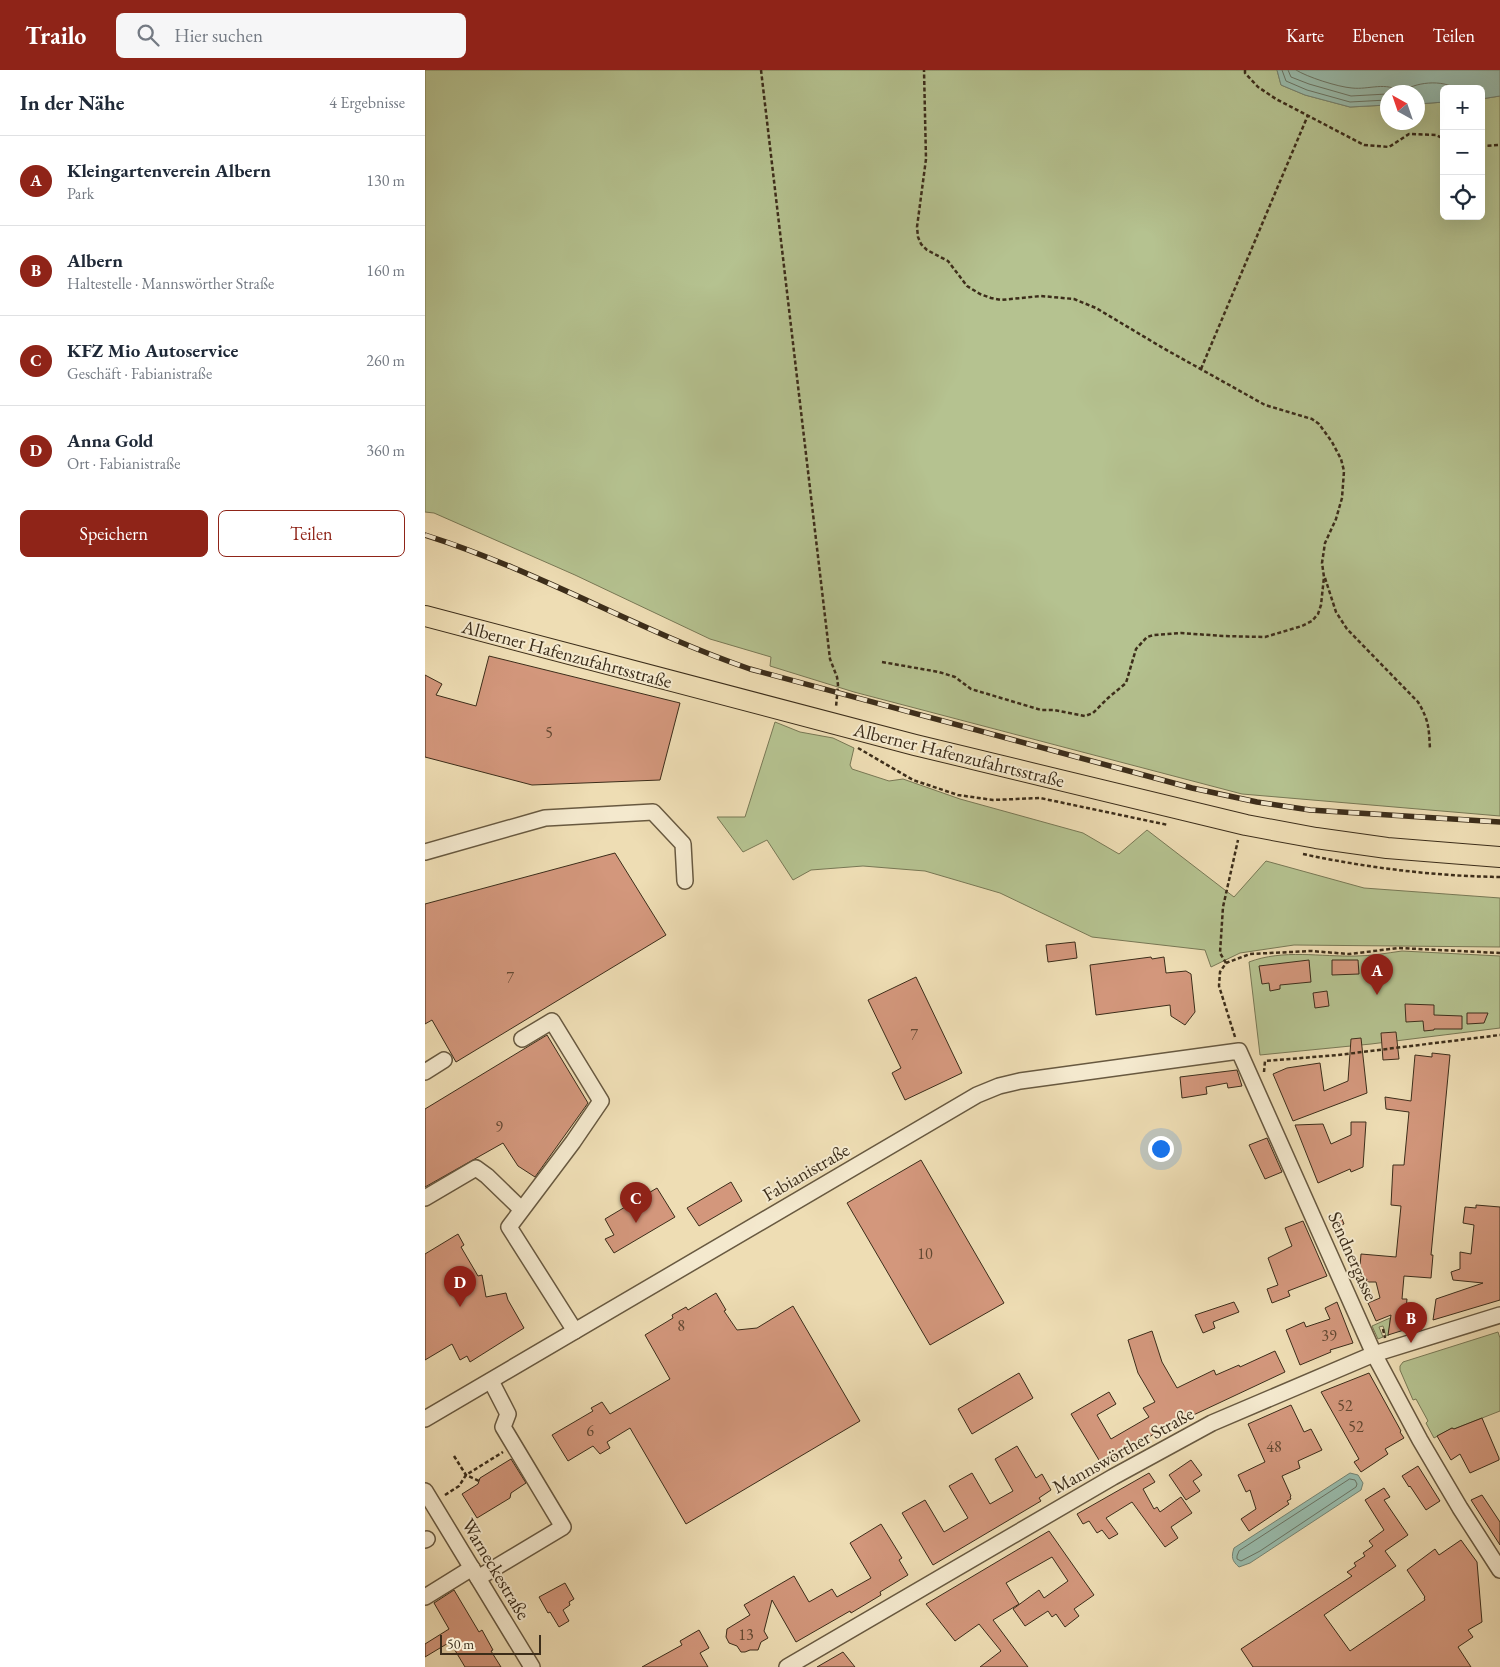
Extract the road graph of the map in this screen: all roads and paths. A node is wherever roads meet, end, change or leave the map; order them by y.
1 (761, 70) edge
2 (924, 70) edge
3 (1245, 70) edge
4 (1308, 116) junction
5 (1440, 137) edge
6 (1500, 145) edge
7 (1485, 146) edge
8 (1201, 369) junction
9 (1324, 577) junction
10 (425, 616) edge
11 (882, 662) dead end
12 (841, 726) junction
13 (1430, 750) dead end
14 (1238, 840) dead end
15 (425, 852) edge
16 (1500, 857) edge
17 (685, 881) dead end
18 (1500, 952) edge
19 (1226, 964) junction
20 (1500, 1035) edge
21 (522, 1039) dead end
22 (1239, 1051) junction
23 (444, 1060) dead end
24 (1265, 1061) junction
25 (1257, 1064) dead end
26 (425, 1072) edge
27 (1264, 1073) dead end
28 (425, 1198) edge
29 (521, 1209) junction
30 (1500, 1315) edge
31 (1383, 1329) dead end
32 (575, 1331) junction
33 (1385, 1340) dead end
34 (1374, 1354) junction
35 (491, 1380) junction
36 (425, 1419) edge
37 (514, 1446) junction
38 (454, 1456) dead end
39 (466, 1475) junction
40 (479, 1481) dead end
41 (425, 1491) edge
42 (445, 1495) dead end
43 (1500, 1570) edge
44 (475, 1573) junction
45 (425, 1597) edge
46 (532, 1667) edge
47 (787, 1667) edge

1 - 12 path
2 - 8 path
3 - 4 path
4 - 5 path
4 - 8 path
6 - 7 path
8 - 9 path
9 - 11 path
9 - 13 path
10 - 12 main road, Alberner Hafenzufahrtsstraße
12 - 16 main road, Alberner Hafenzufahrtsstraße
14 - 19 path
15 - 17 street
18 - 19 path
19 - 22 path
20 - 24 path
21 - 29 street
22 - 32 street, Fabianistraße
22 - 34 street, Sendnergasse
23 - 26 street
24 - 25 path
24 - 27 path
28 - 29 street
29 - 32 street
30 - 34 street, Mannswörther Straße
31 - 33 path
32 - 35 street, Fabianistraße
34 - 43 street, Sendnergasse
34 - 47 street, Mannswörther Straße
35 - 36 street, Fabianistraße
35 - 37 street
37 - 39 path
37 - 44 street
38 - 39 path
39 - 40 path
39 - 42 path
41 - 44 street, Warneckestraße
44 - 45 street
44 - 46 street, Warneckestraße

